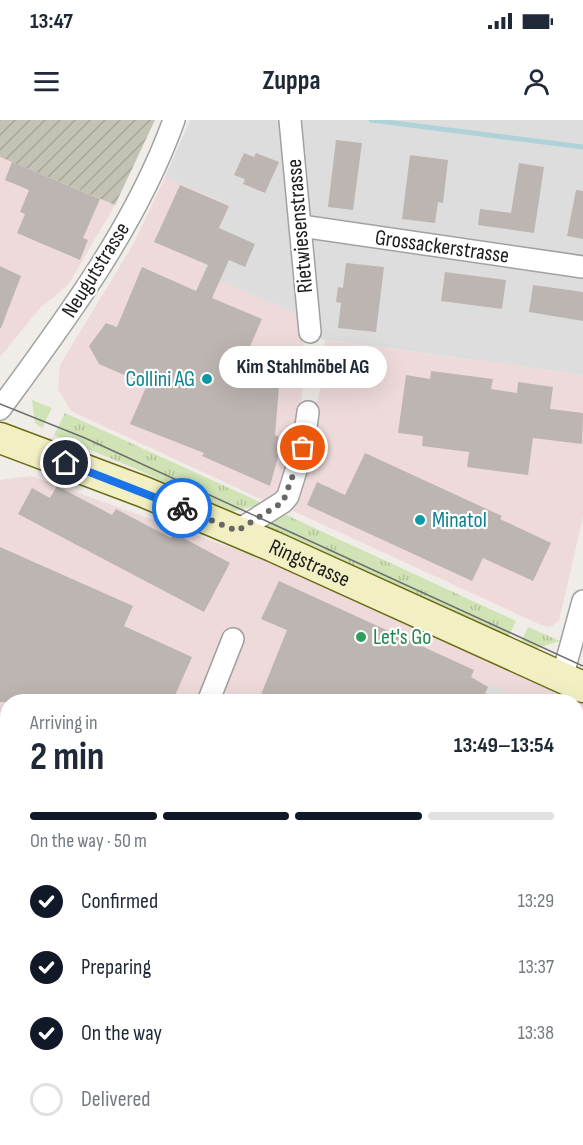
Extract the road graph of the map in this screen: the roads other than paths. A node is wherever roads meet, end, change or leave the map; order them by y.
1 (174, 120) edge
2 (290, 120) edge
3 (301, 226) junction
4 (583, 267) edge
5 (310, 332) dead end
6 (0, 409) edge
7 (308, 412) dead end
8 (0, 438) edge
9 (237, 531) junction
10 (583, 601) edge
11 (233, 639) dead end
12 (573, 682) edge
13 (211, 694) edge

1 - 6 street, Neugutstrasse
2 - 3 street, Rietwiesenstrasse
3 - 4 street, Grossackerstrasse
3 - 5 street, Rietwiesenstrasse
7 - 9 street
8 - 9 main road, Ringstrasse
9 - 12 main road, Ringstrasse
10 - 12 street
11 - 13 street

